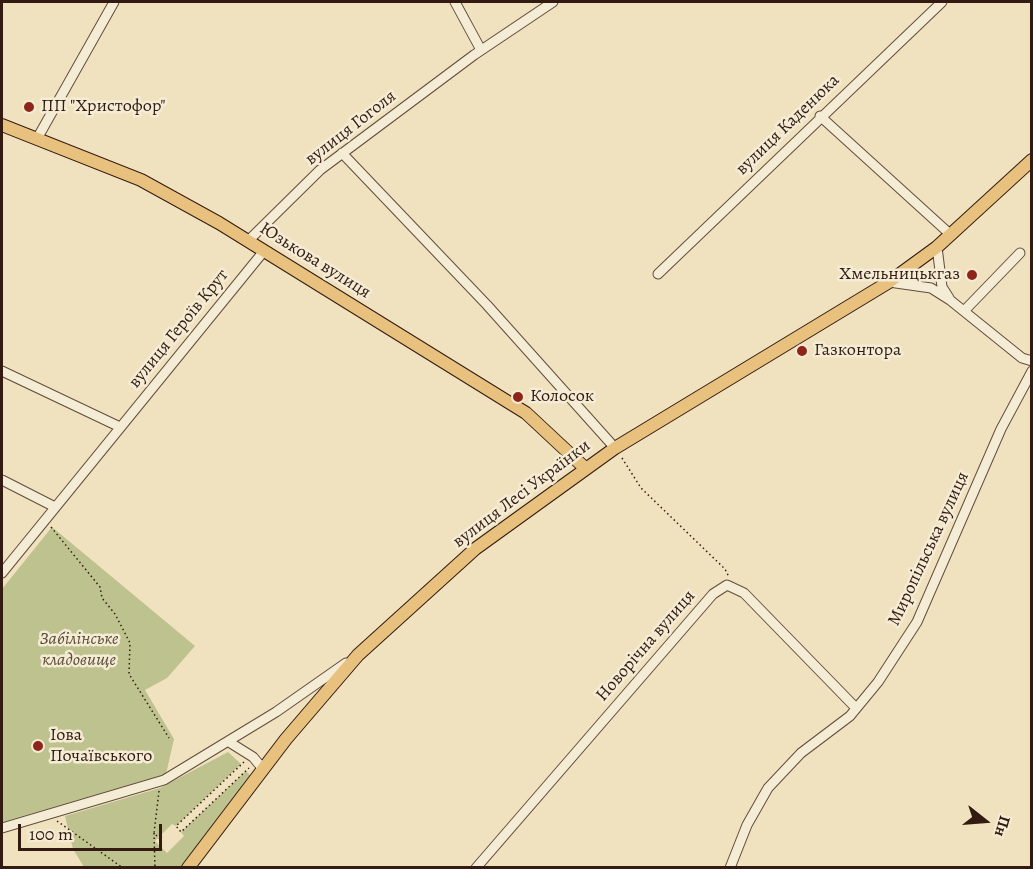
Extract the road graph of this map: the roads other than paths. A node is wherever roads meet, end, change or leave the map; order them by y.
1 (114, 2) edge
2 (455, 2) edge
3 (553, 2) edge
4 (942, 2) edge
5 (481, 50) junction
6 (820, 116) junction
7 (2, 124) edge
8 (38, 137) junction
9 (342, 153) junction
10 (1032, 160) edge
11 (951, 235) junction
12 (249, 240) junction
13 (937, 247) junction
14 (264, 251) junction
15 (1020, 253) dead end
16 (658, 274) dead end
17 (889, 282) junction
18 (950, 300) junction
19 (964, 311) junction
20 (1032, 361) edge
21 (2, 371) edge
22 (1032, 371) edge
23 (120, 427) junction
24 (615, 448) junction
25 (585, 468) junction
26 (2, 480) edge
27 (55, 507) junction
28 (2, 573) edge
29 (358, 655) junction
30 (856, 708) junction
31 (229, 742) junction
32 (257, 762) junction
33 (2, 828) edge
34 (188, 867) edge
35 (476, 867) edge
36 (730, 867) edge

1 - 8 street
2 - 5 street
3 - 5 street, вулиця Гоголя
4 - 6 street, вулиця Каденюка
5 - 9 street, вулиця Гоголя
6 - 11 street
6 - 16 street, вулиця Каденюка
7 - 8 main road, Юзькова вулиця
8 - 12 main road, Юзькова вулиця
9 - 12 street, вулиця Гоголя
9 - 24 street
10 - 11 main road, вулиця Лесі Українки
11 - 13 main road, вулиця Лесі Українки
12 - 14 main road, Юзькова вулиця
13 - 17 main road, вулиця Лесі Українки
13 - 18 street
14 - 23 street, вулиця Героїв Крут
14 - 25 main road, Юзькова вулиця
15 - 19 street
17 - 18 street
17 - 24 main road, вулиця Лесі Українки
18 - 19 street
19 - 20 street
21 - 23 street
22 - 30 street, Миропільська вулиця
23 - 27 street, вулиця Героїв Крут
24 - 25 main road, вулиця Лесі Українки
25 - 29 main road, вулиця Лесі Українки
26 - 27 street
27 - 28 street, вулиця Героїв Крут
29 - 31 street
29 - 32 main road, вулиця Лесі Українки
30 - 35 street, Новорічна вулиця
30 - 36 street, Миропільська вулиця
31 - 32 street
31 - 33 street
32 - 34 main road, вулиця Лесі Українки

